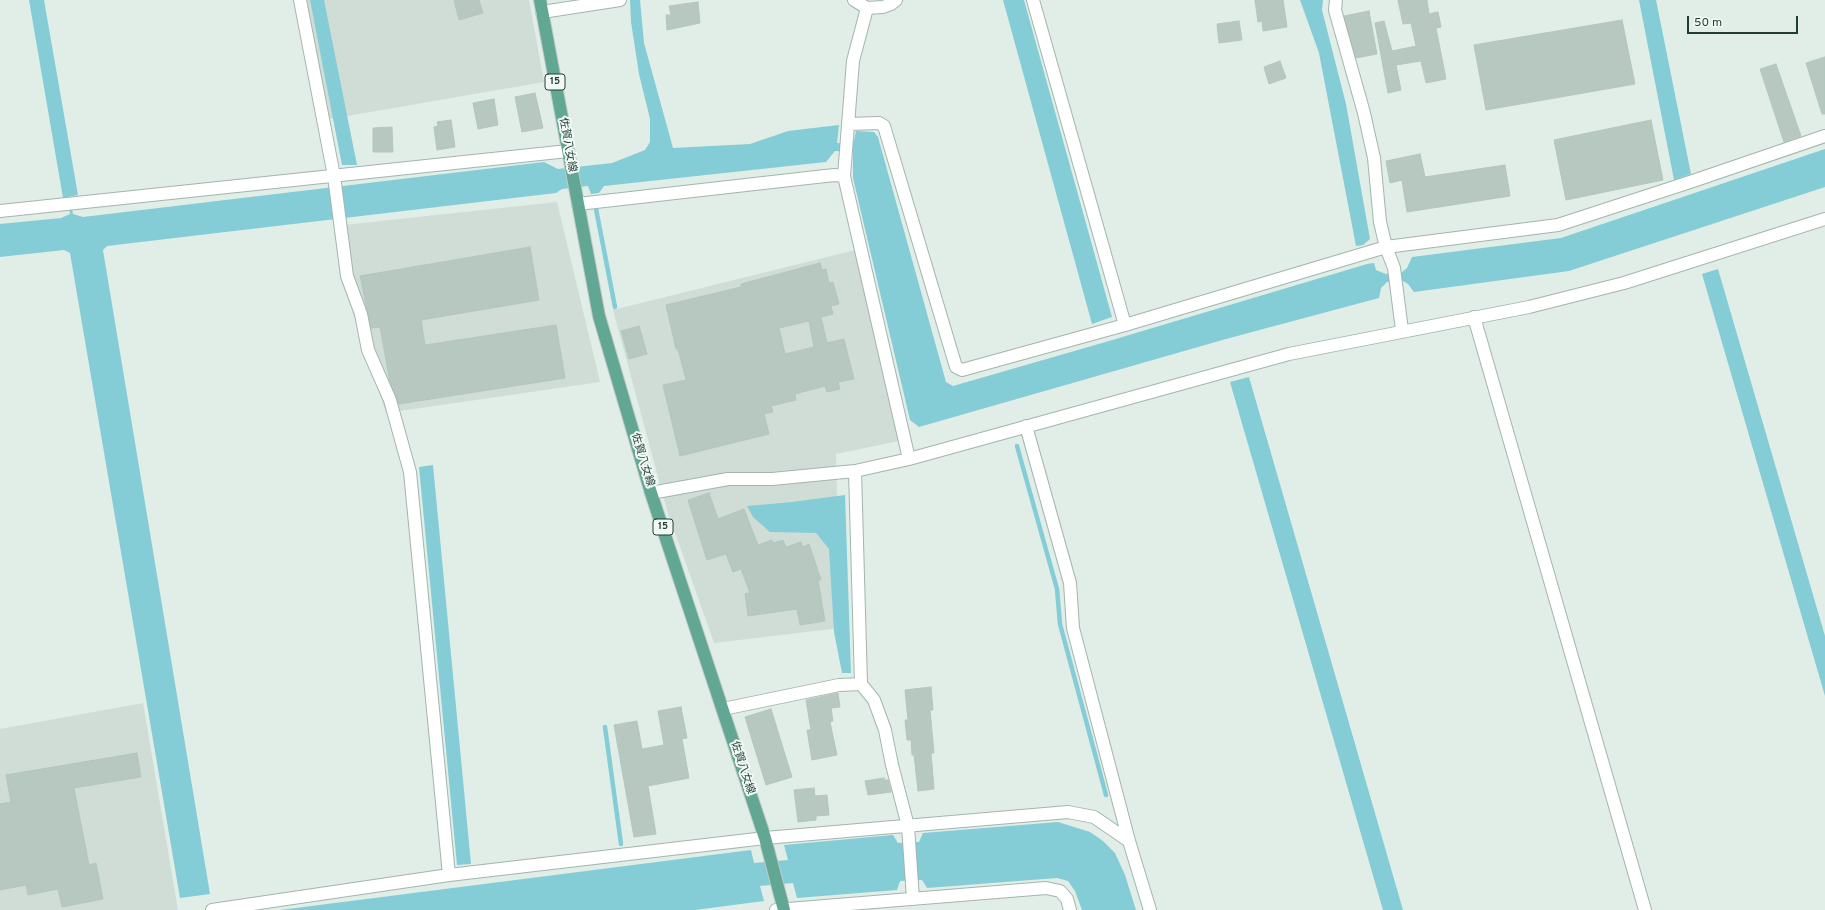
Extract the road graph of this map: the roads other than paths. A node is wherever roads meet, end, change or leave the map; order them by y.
1 (300, 0) edge
2 (540, 0) edge
3 (620, 0) edge
4 (854, 0) edge
5 (896, 0) edge
6 (1033, 0) edge
7 (1336, 0) edge
8 (867, 8) junction
9 (542, 12) junction
10 (848, 124) junction
11 (1825, 136) edge
12 (568, 151) junction
13 (334, 176) junction
14 (844, 176) junction
15 (578, 204) junction
16 (0, 211) edge
17 (1825, 219) edge
18 (1386, 247) junction
19 (1474, 317) junction
20 (1125, 325) junction
21 (1402, 330) junction
22 (1026, 426) junction
23 (909, 459) junction
24 (855, 471) junction
25 (651, 493) junction
26 (861, 684) junction
27 (723, 709) junction
28 (908, 826) junction
29 (765, 838) junction
30 (1129, 841) junction
31 (449, 875) junction
32 (913, 899) junction
33 (212, 910) edge
34 (781, 910) edge
35 (1070, 910) edge
36 (1150, 910) edge
37 (1645, 910) edge

1 - 13 street
2 - 9 main road, 佐賀八女線 / 15
3 - 9 street
4 - 8 street
5 - 8 street
6 - 20 street
7 - 18 street
8 - 10 street
9 - 12 main road, 佐賀八女線 / 15
10 - 14 street
10 - 20 street
11 - 18 street
12 - 13 street
12 - 15 main road, 佐賀八女線 / 15
13 - 16 street
13 - 31 street
14 - 15 street
14 - 23 street
15 - 25 main road, 佐賀八女線 / 15
17 - 19 street
18 - 20 street
18 - 21 street
19 - 21 street
19 - 37 street
21 - 22 street
22 - 23 street
22 - 30 street
23 - 24 street
24 - 25 street
24 - 26 street
25 - 27 main road, 佐賀八女線 / 15
26 - 27 street
26 - 28 street
27 - 29 main road, 佐賀八女線 / 15
28 - 29 street
28 - 30 street
28 - 32 street
29 - 31 street
29 - 34 main road, 佐賀八女線 / 15
30 - 36 street
31 - 33 street
32 - 34 street
32 - 35 street

